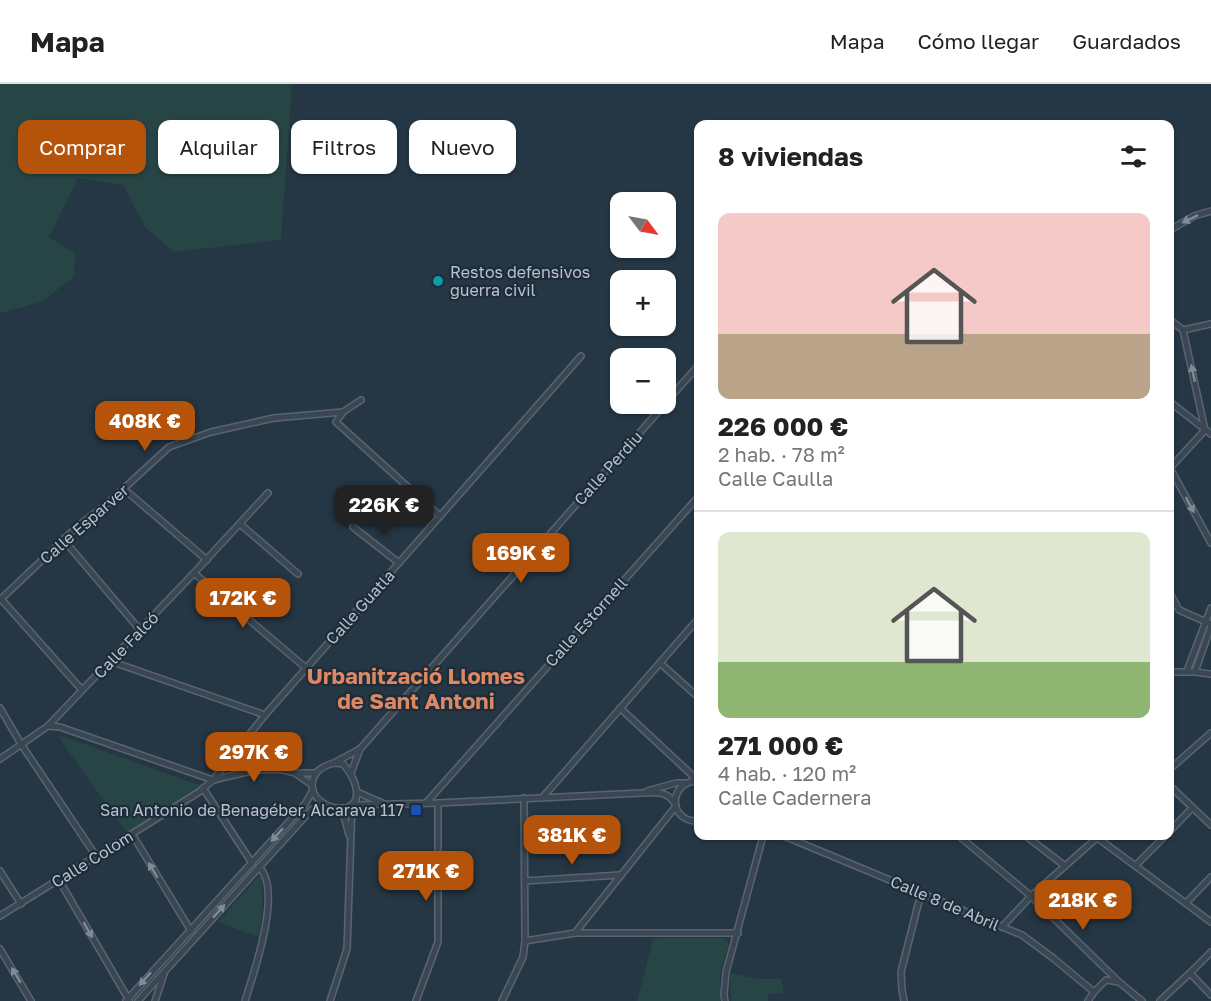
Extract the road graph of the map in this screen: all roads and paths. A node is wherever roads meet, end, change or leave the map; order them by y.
1 (1211, 211) edge
2 (1174, 228) edge
3 (1174, 323) edge
4 (1211, 324) edge
5 (1183, 330) junction
6 (581, 356) dead end
7 (694, 371) edge
8 (676, 391) edge
9 (361, 400) dead end
10 (1174, 405) edge
11 (343, 412) junction
12 (655, 414) edge
13 (1209, 432) edge
14 (1174, 464) edge
15 (1174, 475) edge
16 (124, 489) junction
17 (268, 494) dead end
18 (694, 502) edge
19 (440, 516) junction
20 (240, 524) junction
21 (353, 527) dead end
22 (63, 539) junction
23 (1211, 543) edge
24 (207, 560) junction
25 (399, 563) junction
26 (195, 573) junction
27 (298, 574) dead end
28 (1, 599) edge
29 (1174, 601) edge
30 (1211, 608) edge
31 (694, 624) edge
32 (1209, 624) edge
33 (140, 630) junction
34 (110, 661) junction
35 (660, 663) junction
36 (306, 668) junction
37 (1174, 672) edge
38 (1187, 672) junction
39 (1195, 672) junction
40 (1211, 674) edge
41 (82, 690) junction
42 (694, 694) edge
43 (0, 708) edge
44 (620, 708) junction
45 (265, 715) junction
46 (48, 726) junction
47 (1211, 733) edge
48 (21, 744) junction
49 (360, 749) junction
50 (0, 759) edge
51 (334, 763) junction
52 (1174, 765) edge
53 (295, 773) junction
54 (316, 773) junction
55 (351, 773) junction
56 (694, 777) edge
57 (213, 780) junction
58 (694, 782) edge
59 (686, 783) junction
60 (203, 788) junction
61 (313, 788) junction
62 (1174, 790) edge
63 (357, 792) junction
64 (642, 793) junction
65 (543, 797) junction
66 (524, 798) junction
67 (426, 803) junction
68 (438, 803) junction
69 (324, 804) junction
70 (352, 805) junction
71 (387, 805) junction
72 (675, 805) junction
73 (342, 808) junction
74 (1192, 808) junction
75 (694, 821) edge
76 (1211, 825) edge
77 (1174, 827) edge
78 (132, 834) junction
79 (763, 840) edge
80 (794, 840) edge
81 (964, 840) edge
82 (1031, 840) edge
83 (1093, 840) edge
84 (1102, 840) edge
85 (1161, 840) edge
86 (350, 841) junction
87 (96, 856) junction
88 (252, 862) junction
89 (1136, 865) junction
90 (1065, 866) junction
91 (259, 867) junction
92 (0, 871) edge
93 (620, 875) junction
94 (1211, 877) edge
95 (59, 880) junction
96 (525, 881) junction
97 (921, 893) junction
98 (1031, 896) junction
99 (21, 903) junction
100 (1186, 903) junction
101 (0, 916) edge
102 (1211, 922) edge
103 (1002, 927) junction
104 (190, 929) junction
105 (575, 933) junction
106 (738, 933) junction
107 (195, 937) junction
108 (525, 941) junction
109 (0, 949) edge
110 (1211, 952) edge
111 (165, 971) junction
112 (1190, 973) junction
113 (1119, 982) junction
114 (1094, 992) junction
115 (1211, 995) edge
116 (128, 1000) edge
117 (31, 1001) edge
118 (138, 1001) edge
119 (155, 1001) edge
120 (245, 1001) edge
121 (330, 1001) edge
122 (416, 1001) edge
123 (502, 1001) edge
124 (725, 1001) edge
125 (904, 1001) edge
126 (1088, 1001) edge
127 (1142, 1001) edge
128 (1160, 1001) edge

1 -> 2 street
3 - 5 street
4 - 5 street
13 -> 5 street
6 - 19 street, Calle Guatla
7 - 8 street, Calle Perdiu
9 - 11 street
10 - 13 street
11 - 16 street, Calle Esparver
11 - 19 street
12 - 49 street, Calle Perdiu
13 - 14 street
15 -> 23 street
16 - 22 street, Calle Esparver
16 - 24 street
17 - 20 street, Calle Falcó
18 - 67 street, Calle Estornell
19 - 25 street, Calle Guatla
20 - 24 street, Calle Falcó
20 - 27 street
21 - 25 street
22 - 28 street, Calle Esparver
22 - 33 street
24 - 26 street, Calle Falcó
25 - 36 street, Calle Guatla
26 - 33 street, Calle Falcó
26 - 36 street
28 - 41 street
29 - 32 street
30 - 32 street
31 - 35 street
32 - 38 street
32 - 39 street
33 - 34 street, Calle Falcó
34 - 41 street, Calle Falcó
34 - 45 street
35 - 42 street
35 - 44 street
36 - 45 street, Calle Guatla
37 - 38 street
38 - 39 street
39 - 40 street
41 - 46 street, Calle Falcó
43 - 48 street
44 - 56 street
44 - 65 street
45 - 57 street, Calle Guatla
46 - 48 street, Calle Falcó
46 - 57 street
47 - 52 street
48 - 50 street, Calle Falcó
48 - 87 street
49 - 51 street, Calle Perdiu
49 - 55 street, Calle Perdiu
51 - 54 street
51 - 55 street
53 - 54 street
53 - 57 street
53 - 61 street
54 - 61 street
55 - 63 street
57 - 60 street, Calle Colom
58 - 59 street
59 - 64 street
59 - 72 street
60 - 78 street, Calle Colom
60 - 88 street
61 - 69 street
61 -> 88 street
62 - 74 street
63 - 70 street
63 - 71 street
64 - 65 street
64 - 72 street
65 - 66 street
66 - 68 street
66 - 96 street
67 - 68 street
67 - 71 street
68 - 122 street
69 - 73 street
69 - 91 street
70 - 71 street
70 - 73 street
70 - 86 street
72 - 75 street
72 - 93 street
73 - 86 street
74 - 76 street
74 - 77 street
78 - 87 street, Calle Colom
104 -> 78 street
79 - 106 street
80 - 97 street, Calle 8 de Abril
81 - 98 street
82 - 90 street
83 - 90 street
84 - 89 street
85 - 89 street
86 - 121 street
87 - 95 street, Calle Colom
88 - 91 street
88 - 91 street
88 - 104 street
89 - 100 street
90 - 98 street
107 -> 91 street
91 - 120 street
92 - 99 street
93 - 96 street
93 - 105 street
94 - 100 street
95 - 99 street, Calle Colom
95 -> 116 street
96 - 108 street
97 - 103 street, Calle 8 de Abril
97 - 125 street
98 - 103 street
98 - 113 street
99 - 101 street, Calle Colom
100 - 102 street
103 - 114 street, Calle 8 de Abril
104 - 107 street
104 -> 116 street
105 - 106 street
105 - 108 street
106 - 124 street
107 - 111 street
108 - 123 street
117 -> 109 street
110 - 112 street
111 - 118 street
111 - 119 street
112 - 115 street
112 - 128 street
113 - 114 street
113 - 127 street
114 - 126 street

